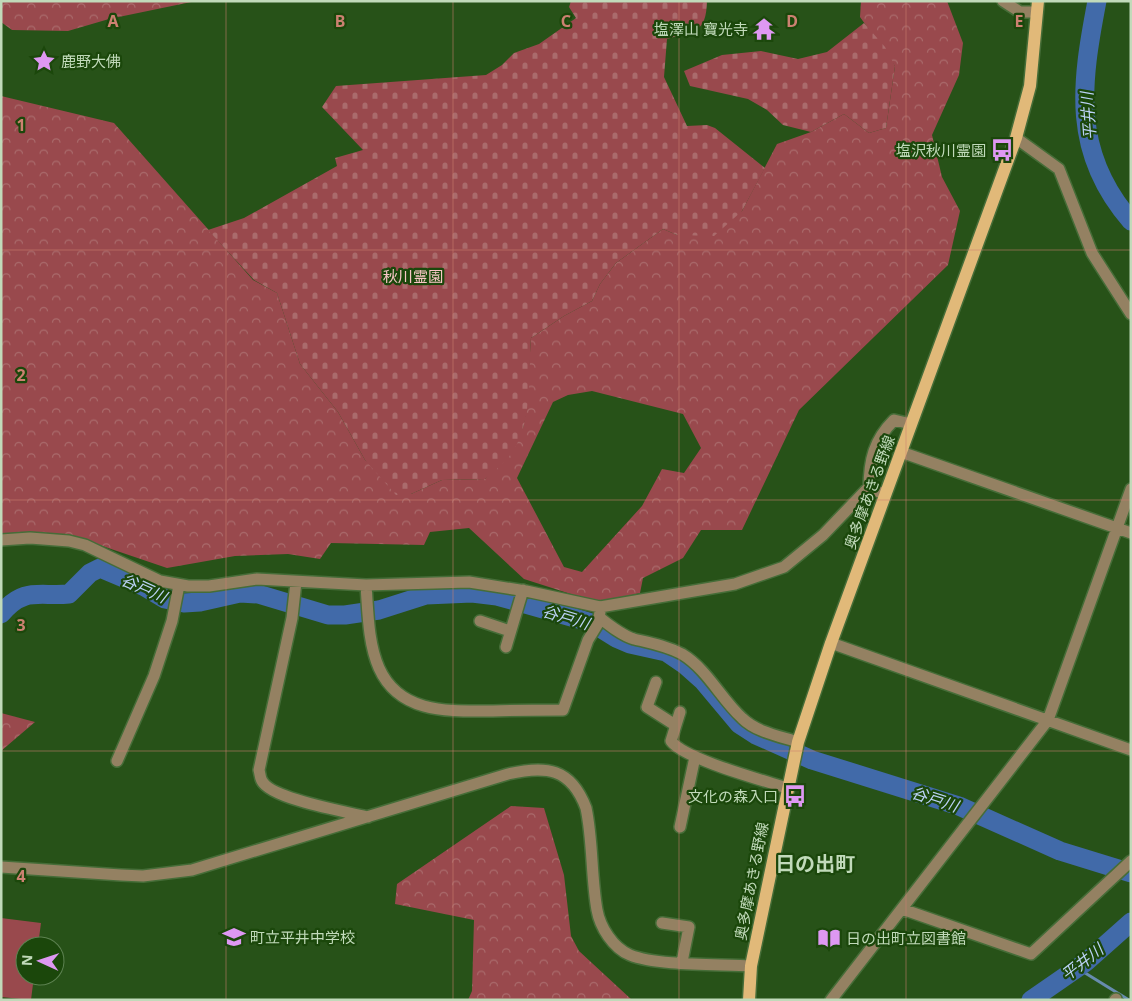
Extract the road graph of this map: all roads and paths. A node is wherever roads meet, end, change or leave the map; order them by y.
1 (1003, 1) edge
2 (1038, 7) edge
3 (1016, 138) junction
4 (1131, 314) edge
5 (911, 424) junction
6 (901, 452) junction
7 (869, 488) junction
8 (1131, 488) edge
9 (885, 494) junction
10 (1116, 528) junction
11 (1131, 533) edge
12 (1, 540) edge
13 (296, 582) junction
14 (179, 585) junction
15 (366, 585) junction
16 (522, 594) junction
17 (599, 612) junction
18 (480, 622) dead end
19 (510, 631) junction
20 (831, 643) junction
21 (506, 647) dead end
22 (656, 682) dead end
23 (680, 712) dead end
24 (1048, 720) junction
25 (675, 725) junction
26 (798, 742) junction
27 (1131, 750) edge
28 (695, 757) junction
29 (116, 760) dead end
30 (787, 788) junction
31 (370, 817) junction
32 (680, 827) dead end
33 (1131, 861) edge
34 (1, 867) edge
35 (902, 909) junction
36 (662, 923) dead end
37 (682, 962) junction
38 (751, 966) junction
39 (749, 1000) edge
40 (831, 1000) edge

1 - 2 street
2 - 3 main road, 奥多摩あきる野線
3 - 4 street
3 - 5 main road, 奥多摩あきる野線
5 - 6 main road, 奥多摩あきる野線
5 - 7 street
6 - 9 main road, 奥多摩あきる野線
6 - 10 street
7 - 9 street
7 - 17 street
8 - 10 street
9 - 20 main road, 奥多摩あきる野線
10 - 11 street
10 - 24 street
12 - 14 street
13 - 14 street
13 - 15 street
13 - 31 street
14 - 29 street
15 - 16 street
15 - 17 street
16 - 17 street
16 - 19 street
17 - 26 street
18 - 19 street
19 - 21 street
20 - 24 street
20 - 26 main road, 奥多摩あきる野線
22 - 25 street
23 - 25 street
24 - 27 street
24 - 35 street
25 - 28 street
26 - 30 main road, 奥多摩あきる野線
28 - 30 street
28 - 32 street
30 - 38 main road, 奥多摩あきる野線
31 - 34 street
31 - 37 street
33 - 35 street
35 - 40 street
36 - 37 street
37 - 38 street
38 - 39 main road, 奥多摩あきる野線

